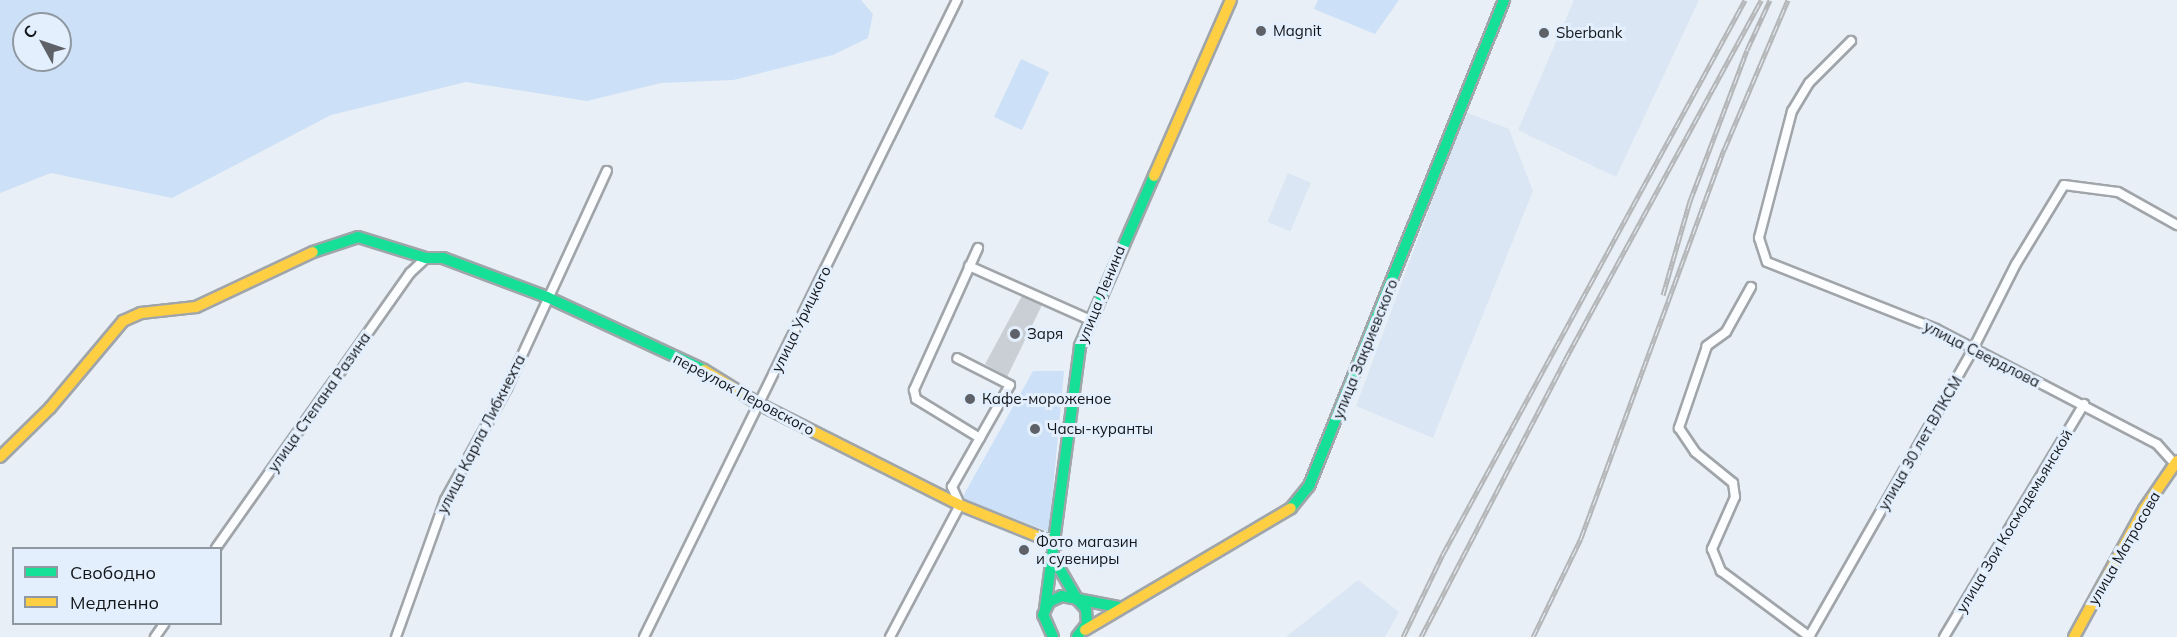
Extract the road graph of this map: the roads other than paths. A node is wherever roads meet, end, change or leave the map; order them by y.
1 (957, 0) edge
2 (1231, 0) edge
3 (1504, 0) edge
4 (1851, 41) dead end
5 (607, 171) dead end
6 (2177, 225) edge
7 (978, 248) dead end
8 (426, 258) junction
9 (969, 266) junction
10 (1751, 287) dead end
11 (547, 297) junction
12 (1088, 319) junction
13 (1972, 351) junction
14 (957, 358) dead end
15 (759, 404) junction
16 (2084, 404) junction
17 (980, 438) junction
18 (0, 457) edge
19 (2176, 467) edge
20 (960, 505) junction
21 (1057, 544) junction
22 (217, 547) edge
23 (1077, 598) junction
24 (1118, 607) junction
25 (1045, 609) junction
26 (1043, 622) junction
27 (1081, 634) edge
28 (396, 637) edge
29 (644, 637) edge
30 (890, 637) edge
31 (1042, 637) edge
32 (1053, 637) edge
33 (1809, 637) edge
34 (1944, 637) edge
35 (2074, 637) edge

1 - 15 street, улица Урицкого
2 - 12 main road, улица Ленина
3 - 24 main road, улица Закриевского
4 - 13 street, улица Свердлова
5 - 11 street, улица Карла Либкнехта
6 - 13 street, улица 30 лет ВЛКСМ
7 - 9 street
8 - 11 main road, переулок Перовского
8 - 18 main road, переулок Перовского
8 - 22 street, улица Степана Разина
9 - 12 street
9 - 17 street
10 - 33 street
11 - 15 main road, переулок Перовского
11 - 28 street, улица Карла Либкнехта
12 - 21 main road, улица Ленина
13 - 16 street, улица Свердлова
13 - 33 street, улица 30 лет ВЛКСМ
14 - 17 street
15 - 20 main road, переулок Перовского
15 - 29 street, улица Урицкого
16 - 19 street, улица Свердлова
16 - 34 street, улица Зои Космодемьянской
17 - 20 street
19 - 35 main road, улица Матросова
20 - 21 main road, переулок Перовского
20 - 30 street
21 - 23 main road
21 - 25 main road, улица Ленина
23 - 24 main road
23 - 25 main road
23 - 27 main road
24 - 27 main road, улица Закриевского
25 - 26 main road, улица Ленина
26 - 31 main road, улица Ленина
26 - 32 main road

